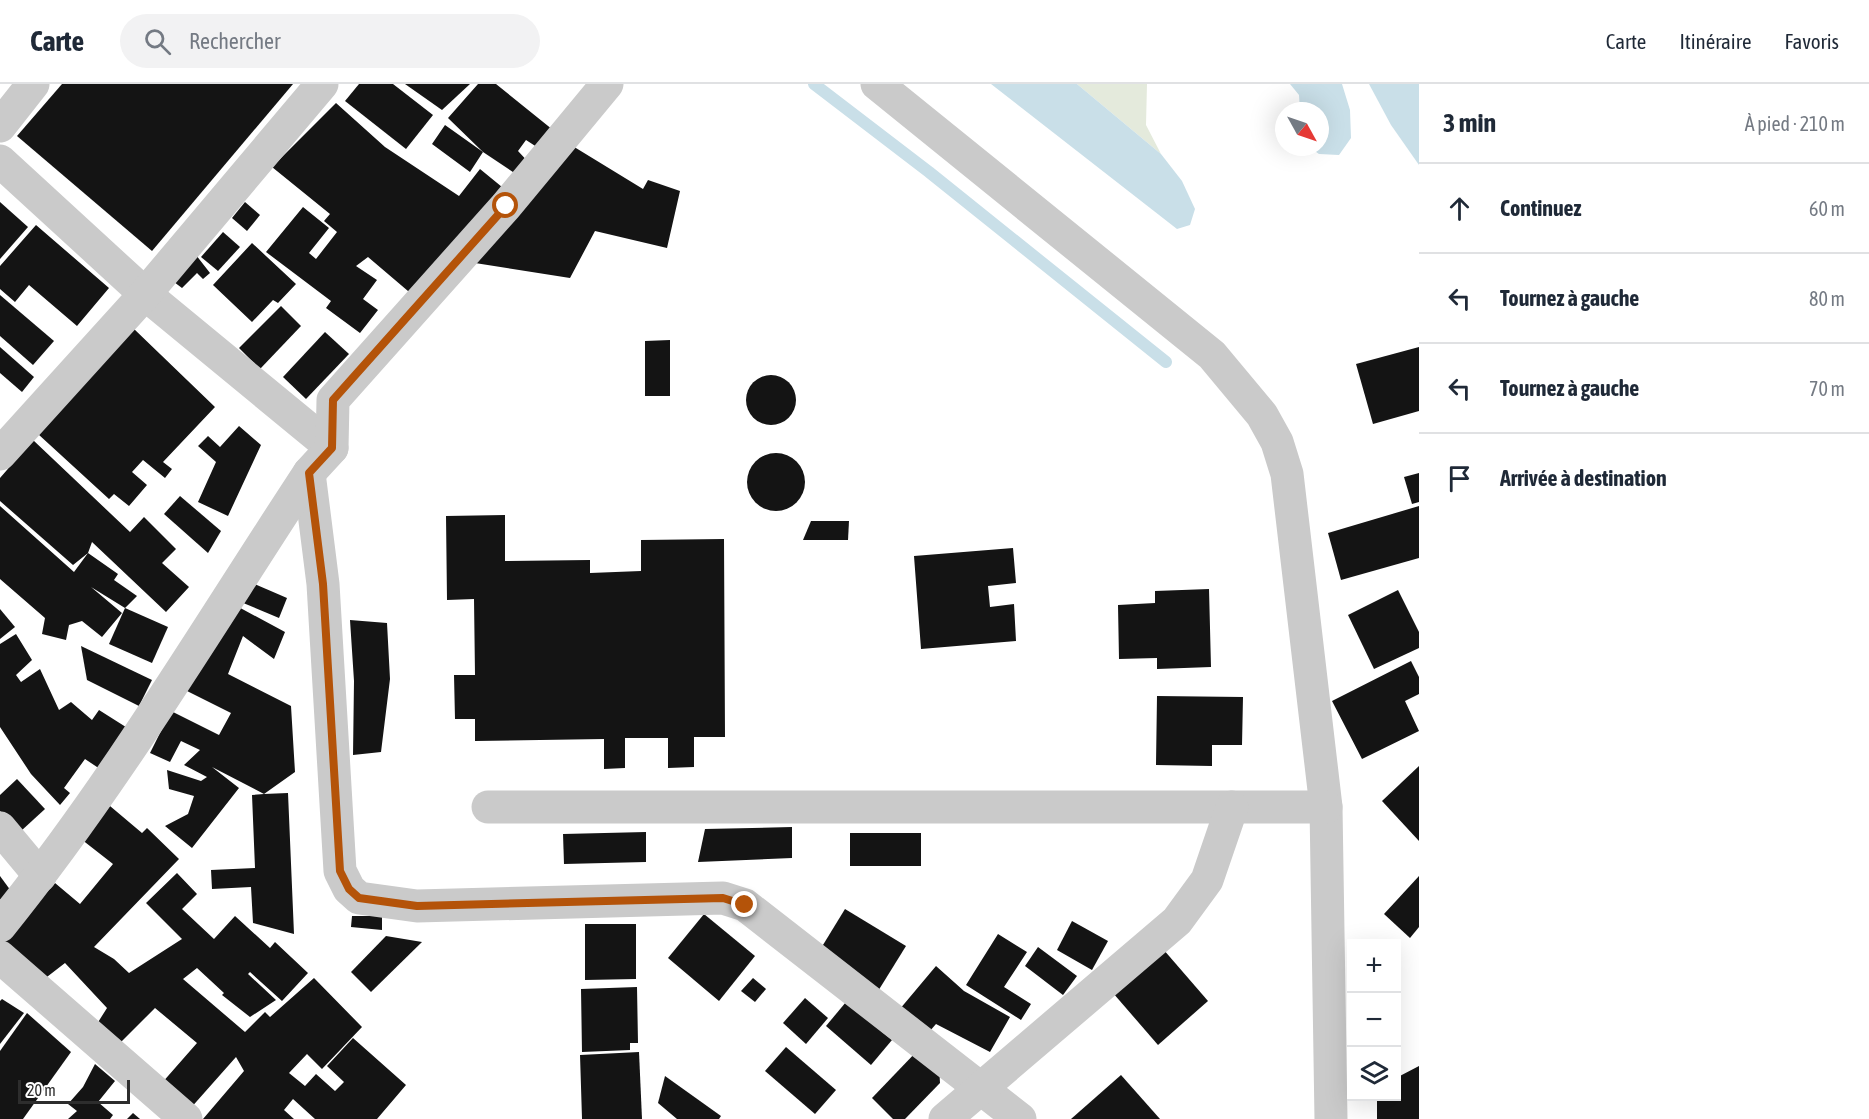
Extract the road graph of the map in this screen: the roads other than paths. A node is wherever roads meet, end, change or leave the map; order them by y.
1 (33, 84) edge
2 (322, 84) edge
3 (607, 84) edge
4 (877, 84) edge
5 (0, 126) edge
6 (0, 161) edge
7 (145, 294) junction
8 (332, 448) junction
9 (0, 454) edge
10 (309, 473) junction
11 (488, 807) dead end
12 (1232, 807) junction
13 (1326, 807) junction
14 (0, 828) edge
15 (40, 876) junction
16 (0, 926) edge
17 (0, 957) edge
18 (982, 1088) junction
19 (186, 1119) edge
20 (945, 1119) edge
21 (1020, 1119) edge
22 (1331, 1119) edge

1 - 5 street
2 - 7 street
3 - 8 street
4 - 13 street
6 - 7 street
7 - 8 street
7 - 9 street
8 - 10 street
10 - 15 street
10 - 18 street
11 - 12 street
12 - 13 street
12 - 18 street
13 - 22 street
14 - 15 street
15 - 16 street
17 - 19 street
18 - 20 street
18 - 21 street

